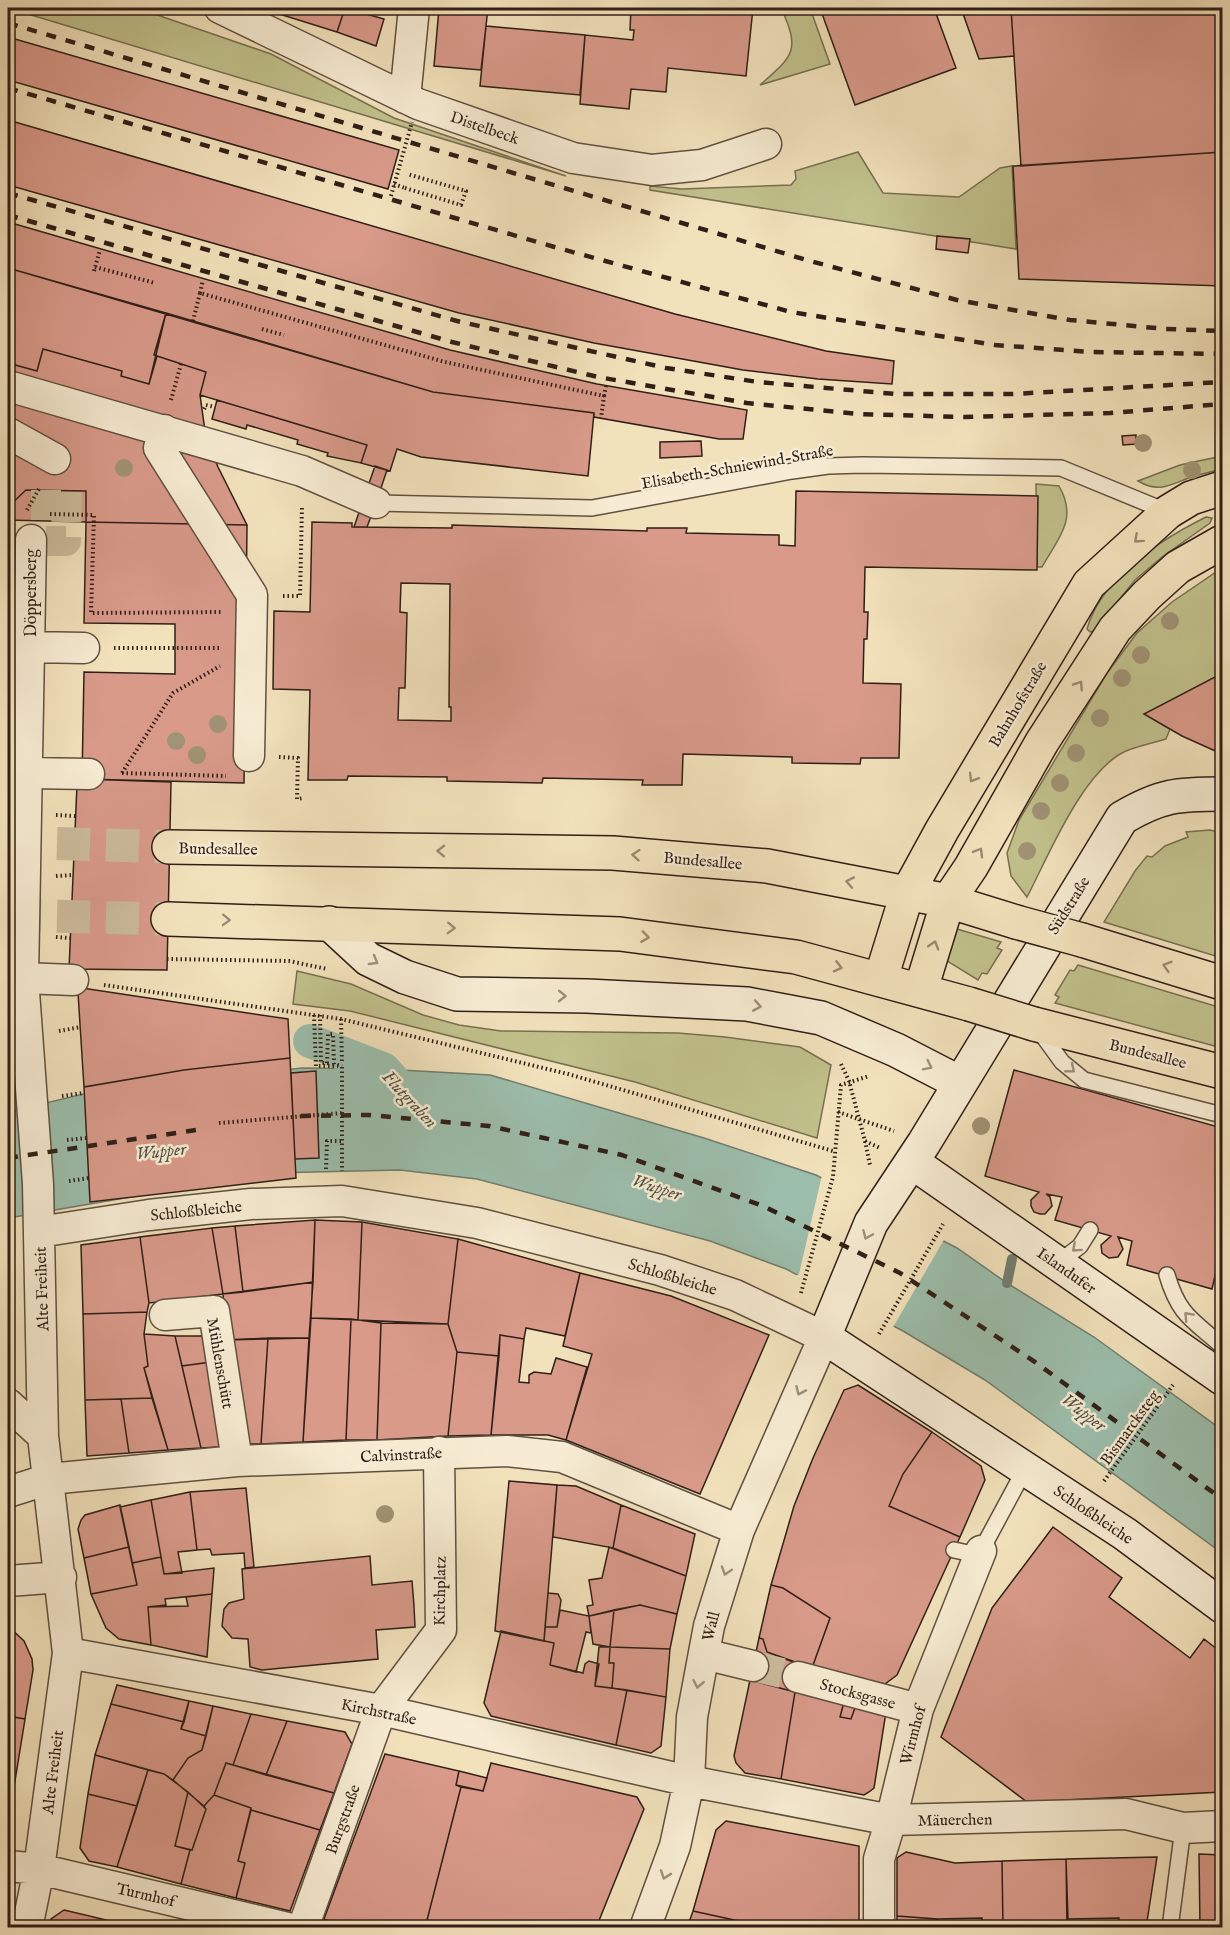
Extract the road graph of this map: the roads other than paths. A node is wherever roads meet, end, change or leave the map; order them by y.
1 (220, 8) edge
2 (414, 8) edge
3 (409, 110) junction
4 (766, 144) dead end
5 (8, 386) edge
6 (164, 430) junction
7 (8, 433) edge
8 (55, 459) dead end
9 (1222, 488) edge
10 (376, 503) joint
11 (1168, 512) junction
12 (31, 527) edge
13 (1222, 543) edge
14 (30, 647) junction
15 (84, 648) road end
16 (29, 706) joint
17 (249, 756) road end
18 (28, 773) junction
19 (89, 774) road end
20 (1222, 794) edge
21 (169, 847) tunnel mouth
22 (907, 894) junction
23 (948, 902) junction
24 (168, 919) tunnel mouth
25 (329, 923) junction
26 (881, 978) junction
27 (73, 981) road end
28 (1222, 983) edge
29 (18, 984) edge
30 (921, 989) junction
31 (1034, 1024) junction
32 (1222, 1072) edge
33 (960, 1083) junction
34 (1220, 1118) edge
35 (901, 1166) junction
36 (39, 1227) junction
37 (1089, 1230) dead end
38 (1058, 1263) junction
39 (1167, 1275) dead end
40 (165, 1315) dead end
41 (827, 1329) junction
42 (1222, 1346) edge
43 (1222, 1377) edge
44 (8, 1404) edge
45 (44, 1436) junction
46 (440, 1452) junction
47 (237, 1461) junction
48 (1025, 1468) junction
49 (49, 1479) junction
50 (8, 1492) edge
51 (739, 1530) junction
52 (968, 1551) joint
53 (61, 1577) junction
54 (8, 1581) edge
55 (1222, 1606) edge
56 (68, 1653) junction
57 (704, 1654) junction
58 (753, 1666) tunnel mouth
59 (798, 1677) tunnel mouth
60 (918, 1709) junction
61 (381, 1710) junction
62 (689, 1781) junction
63 (891, 1820) junction
64 (1222, 1826) edge
65 (1182, 1828) junction
66 (8, 1866) edge
67 (39, 1869) junction
68 (27, 1928) edge
69 (288, 1928) edge
70 (303, 1928) edge
71 (645, 1928) edge
72 (879, 1928) edge
73 (1170, 1928) edge

1 - 3 street, Distelbeck
2 - 3 street
3 - 4 street, Distelbeck
5 - 6 street
6 - 10 street
6 - 17 street
7 - 8 street
9 - 11 main road, Bahnhofstraße
10 - 11 lane, Elisabeth-Schniewind-Straße
11 -> 22 main road, Bahnhofstraße
12 - 14 street, Döppersberg
23 -> 13 main road
14 - 15 street, Döppersberg
14 - 16 street, Döppersberg
16 - 18 street, Alte Freiheit
18 - 19 street
18 - 29 street, Alte Freiheit
20 - 33 street, Südstraße
22 -> 21 main road, Bundesallee
22 - 23 main road, Bundesallee
22 - 26 main road, Bahnhofstraße
28 -> 23 main road, Bundesallee, bridge
30 -> 23 main road
24 -> 25 main road, Bundesallee
25 -> 26 main road, Bundesallee
25 -> 33 street
26 - 30 main road, Bundesallee
27 - 29 street
29 - 36 street, Alte Freiheit
30 - 31 main road, Bundesallee, bridge
31 - 32 main road, Bundesallee
31 -> 34 lane
33 - 35 street
35 - 38 street, Islandufer
35 -> 41 street, Wall
36 - 41 street, Schloßbleiche
36 - 45 street, Alte Freiheit
37 -> 38 lane
38 - 43 street, Islandufer
42 -> 39 lane
40 - 47 street, Mühlenschütt
41 - 48 street, Schloßbleiche
41 -> 51 street, Wall
44 - 45 street
45 - 49 street, Alte Freiheit
46 - 47 street, Calvinstraße
46 - 51 street, Calvinstraße
46 - 61 street, Kirchplatz
47 - 49 street, Calvinstraße
48 - 52 lane, Wirmhof
48 - 55 street, Schloßbleiche
49 - 50 street, Calvinstraße
49 - 53 street, Alte Freiheit
51 -> 57 street, Wall
52 - 60 street, Wirmhof
53 - 54 street
53 - 56 street, Alte Freiheit
56 - 61 street, Kirchstraße
56 - 67 street, Alte Freiheit
57 - 58 street
57 -> 62 street, Wall
59 - 60 street, Stocksgasse
60 - 63 street, Wirmhof
61 - 62 street, Kirchstraße
61 - 70 street, Burgstraße
62 - 63 street, Mäuerchen
62 -> 71 street, Wall
63 - 65 street, Mäuerchen
63 - 72 street, Wirmhof
64 - 65 street, Mäuerchen
65 - 73 lane
66 - 67 street, Turmhof
67 - 68 street, Alte Freiheit
67 - 69 street, Turmhof

